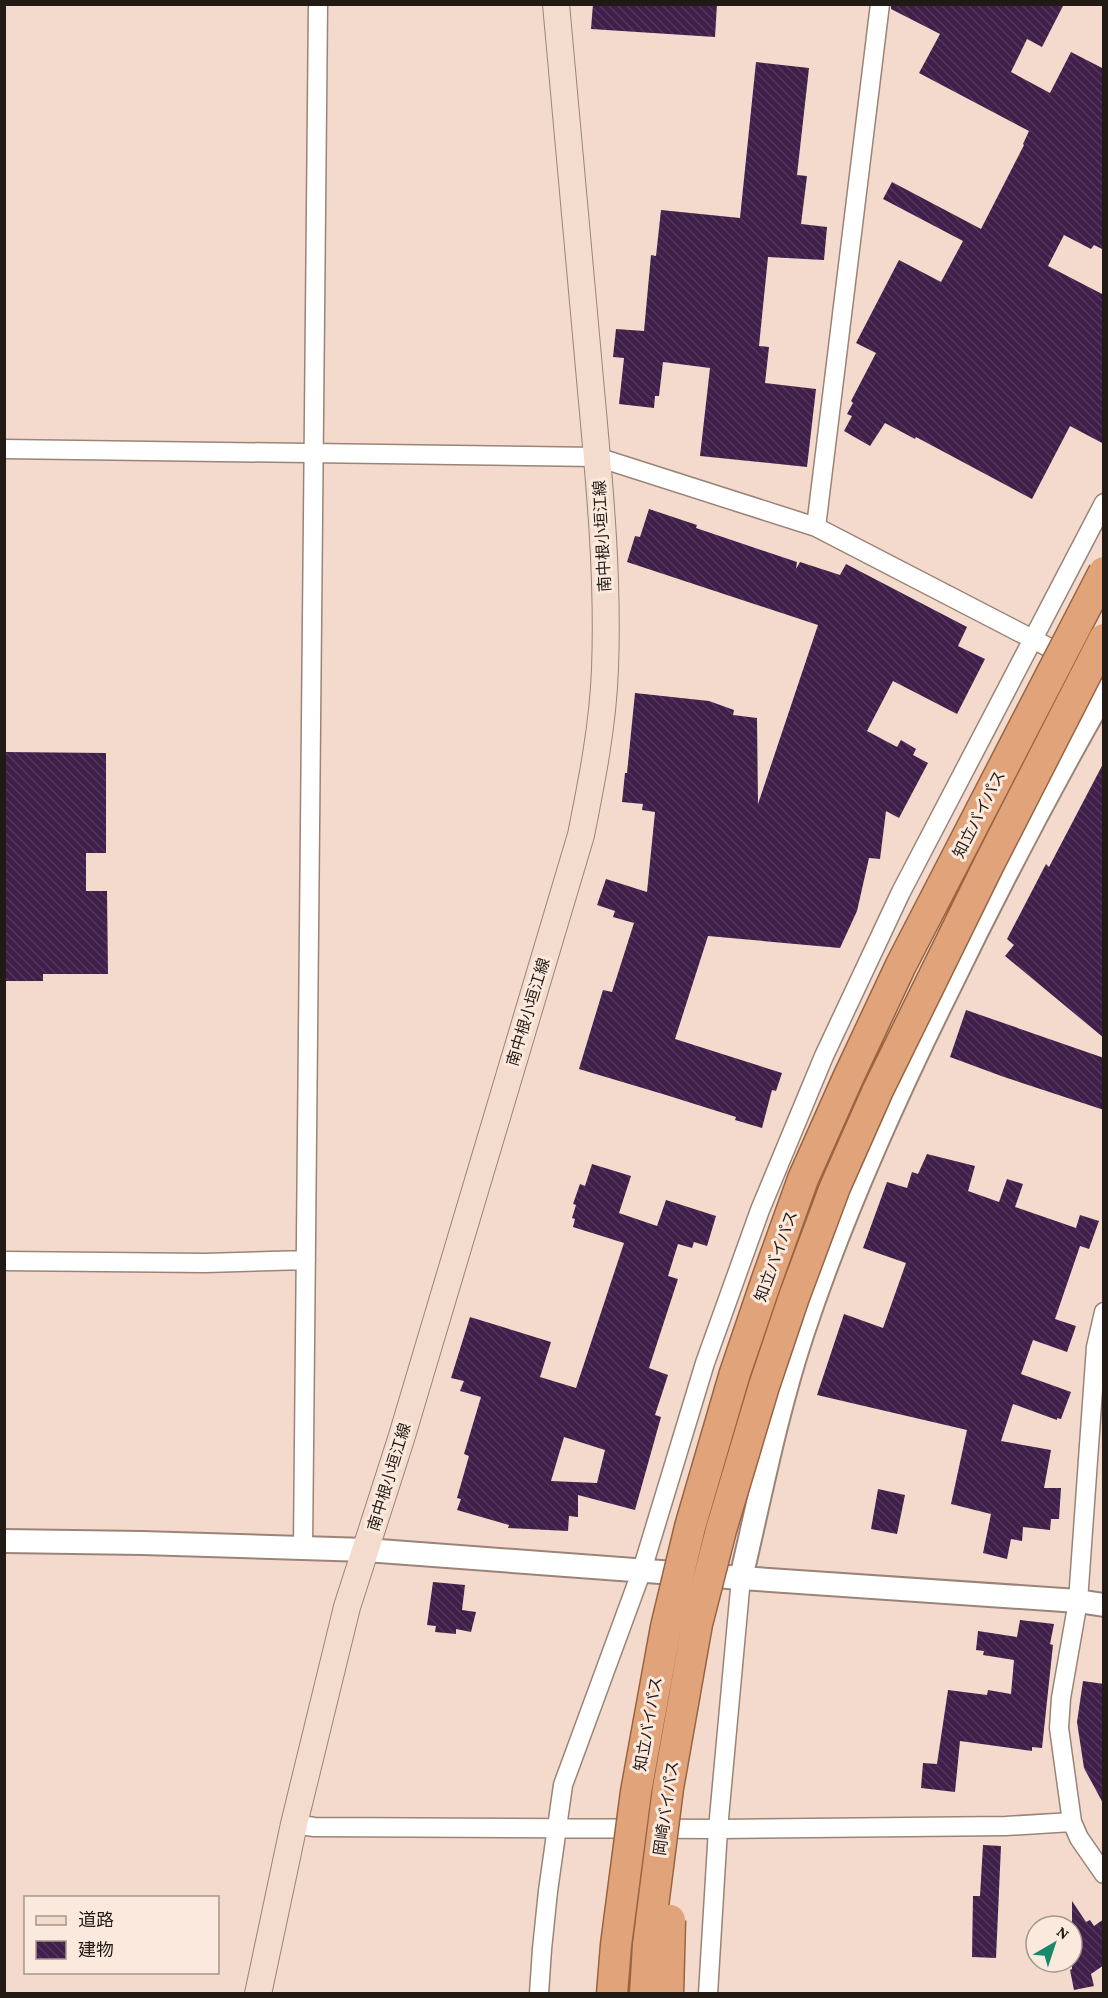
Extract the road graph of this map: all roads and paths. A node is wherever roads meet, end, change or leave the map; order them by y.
1 (318, 4) edge
2 (556, 4) edge
3 (880, 4) edge
4 (4, 449) edge
5 (314, 452) junction
6 (597, 457) junction
7 (1104, 503) edge
8 (816, 527) junction
9 (1104, 572) edge
10 (1032, 639) junction
11 (1104, 639) edge
12 (1104, 676) edge
13 (1104, 693) edge
14 (306, 1260) junction
15 (4, 1261) edge
16 (1104, 1312) edge
17 (690, 1527) junction
18 (4, 1541) edge
19 (303, 1548) junction
20 (366, 1550) junction
21 (642, 1570) junction
22 (741, 1578) junction
23 (1078, 1601) junction
24 (1104, 1605) edge
25 (697, 1624) junction
26 (1072, 1822) junction
27 (294, 1824) junction
28 (556, 1828) junction
29 (718, 1828) junction
30 (1104, 1874) edge
31 (258, 1994) edge
32 (539, 1994) edge
33 (593, 1994) edge
34 (612, 1994) edge
35 (645, 1994) edge
36 (668, 1994) edge
37 (708, 1994) edge

1 - 5 street
2 - 6 main road, 南中根小垣江線
3 - 8 street
4 - 5 street
5 - 6 street
5 - 14 street
6 - 8 street
6 - 20 main road, 南中根小垣江線
7 - 10 street
8 - 10 street
9 - 17 highway, 知立バイパス, bridge
10 - 12 street
10 - 21 street
11 - 25 highway, 知立バイパス, bridge
13 - 22 street
14 - 15 street
14 - 19 street
16 - 23 street
17 - 33 highway, bridge
17 - 34 highway, 知立バイパス, bridge
18 - 19 street
19 - 20 street
20 - 21 street
20 - 27 main road, 南中根小垣江線
21 - 22 street
21 - 28 street
22 - 23 street
22 - 29 street
23 - 24 street
23 - 26 street
25 - 35 highway, 岡崎バイパス, bridge
25 - 36 highway, bridge
26 - 29 street
26 - 30 street
27 - 28 street
27 - 31 main road, 南中根小垣江線
28 - 29 street
28 - 32 street
29 - 37 street

